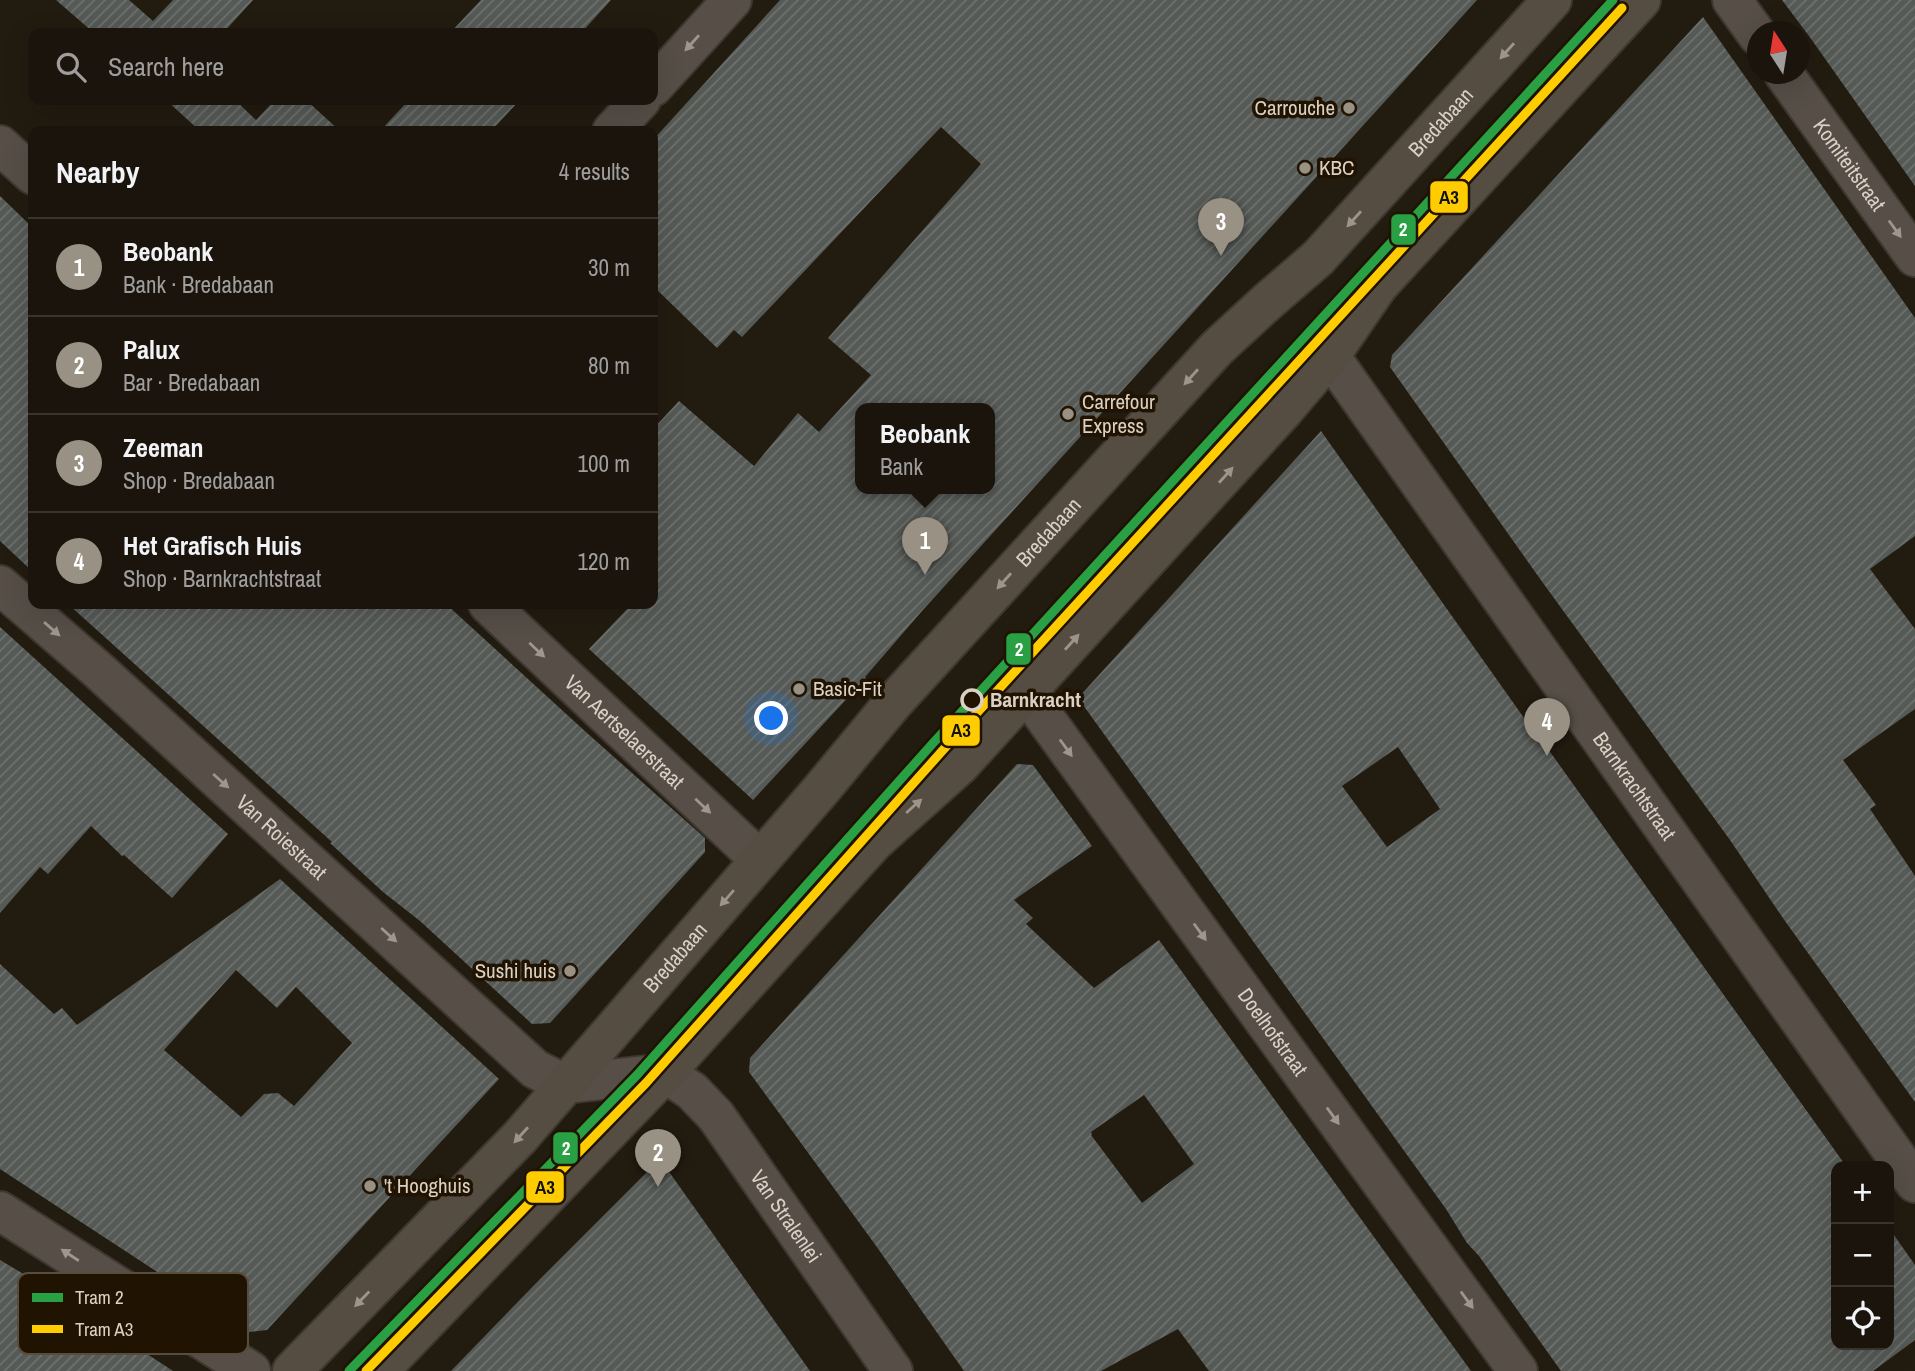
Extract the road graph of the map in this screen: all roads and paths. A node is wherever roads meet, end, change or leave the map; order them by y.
1 (732, 0) edge
2 (1552, 0) edge
3 (1641, 0) edge
4 (1732, 0) edge
5 (1747, 21) edge
6 (658, 81) edge
7 (1791, 84) edge
8 (636, 105) edge
9 (617, 126) edge
10 (0, 145) edge
11 (28, 170) edge
12 (1915, 257) edge
13 (1330, 356) junction
14 (0, 585) edge
15 (493, 609) edge
16 (1026, 692) junction
17 (760, 860) junction
18 (665, 1073) junction
19 (565, 1084) junction
20 (1915, 1183) edge
21 (0, 1211) edge
22 (97, 1273) edge
23 (224, 1354) edge
24 (251, 1371) edge
25 (292, 1371) edge
26 (379, 1371) edge
27 (893, 1371) edge
28 (1518, 1371) edge

1 -> 6 street
2 -> 17 main road, Bredabaan
3 - 13 main road
4 - 5 street
7 -> 12 street, Komiteitstraat
8 - 9 street
10 - 11 street
16 -> 13 main road
13 - 20 street, Barnkrachtstraat
14 -> 19 street, Van Roiestraat
15 -> 17 street, Van Aertselaerstraat
18 -> 16 main road
16 -> 28 street, Doelhofstraat
17 -> 19 main road, Bredabaan
18 - 19 street
18 - 26 main road
18 - 27 street, Van Stralenlei
19 -> 25 main road, Bredabaan
22 -> 21 street
24 -> 23 street

